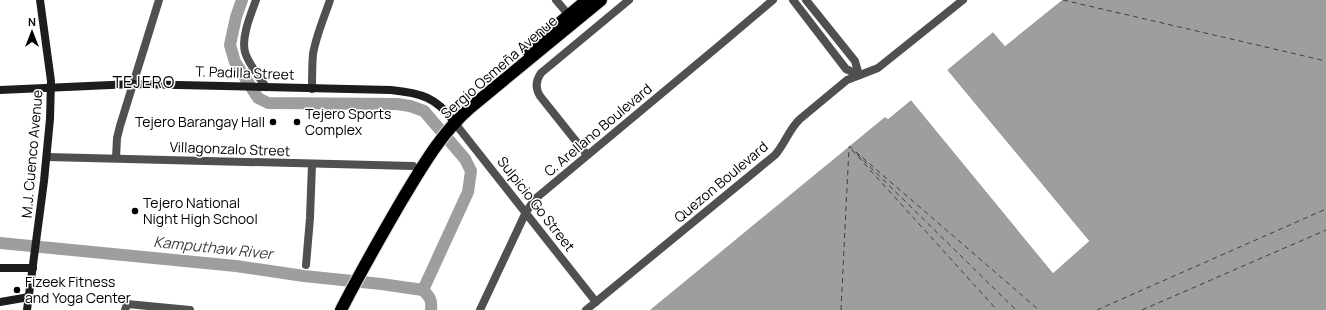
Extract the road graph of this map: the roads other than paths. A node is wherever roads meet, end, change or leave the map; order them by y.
1 (40, 0) edge
2 (159, 0) edge
3 (256, 0) edge
4 (330, 0) edge
5 (556, 0) edge
6 (586, 0) edge
7 (601, 0) edge
8 (628, 0) edge
9 (772, 0) edge
10 (793, 0) edge
11 (806, 0) edge
12 (963, 0) edge
13 (571, 18) junction
14 (858, 75) junction
15 (133, 84) junction
16 (266, 87) junction
17 (51, 88) junction
18 (312, 89) junction
19 (0, 90) edge
20 (446, 127) junction
21 (587, 155) junction
22 (47, 157) junction
23 (116, 158) junction
24 (312, 164) junction
25 (412, 166) junction
26 (526, 212) junction
27 (306, 265) dead end
28 (0, 268) edge
29 (32, 268) junction
30 (357, 271) junction
31 (349, 286) junction
32 (29, 297) junction
33 (0, 302) edge
34 (596, 302) junction
35 (27, 310) edge
36 (125, 310) edge
37 (190, 310) edge
38 (332, 310) edge
39 (341, 310) edge
40 (480, 310) edge
41 (586, 310) edge

1 - 17 street, M.J. Cuenco Avenue
2 - 15 street
3 - 16 street
4 - 18 street
5 - 13 street
6 - 13 highway, Sergio Osmeña Avenue
7 - 13 highway, Sergio Osmeña Avenue
8 - 21 street
9 - 21 street, C. Arellano Boulevard
10 - 14 street
11 - 14 street
12 - 14 street, Quezon Boulevard
13 - 20 highway, Sergio Osmeña Avenue
14 - 34 street, Quezon Boulevard
15 - 16 street, T. Padilla Street
15 - 17 street, T. Padilla Street
15 - 23 street
16 - 18 street, T. Padilla Street
17 - 19 street, T. Padilla Street
17 - 22 street, M.J. Cuenco Avenue
18 - 20 street, T. Padilla Street
20 - 25 highway, Sergio Osmeña Avenue
20 - 26 street, Sulpicio Go Street
20 - 30 highway, Sergio Osmeña Avenue
21 - 26 street, C. Arellano Boulevard
22 - 23 street, Villagonzalo Street
22 - 29 street, M.J. Cuenco Avenue
23 - 24 street, Villagonzalo Street
24 - 25 street, Villagonzalo Street
24 - 27 street
25 - 30 highway, Sergio Osmeña Avenue
26 - 34 street, Sulpicio Go Street
26 - 40 street, C. Arellano Boulevard
28 - 29 street
29 - 32 street, M.J. Cuenco Avenue
30 - 31 highway, Sergio Osmeña Avenue
31 - 38 highway, Sergio Osmeña Avenue
31 - 39 highway, Sergio Osmeña Avenue
32 - 33 street
32 - 35 street, M.J. Cuenco Avenue
34 - 41 street, Quezon Boulevard
36 - 37 street

